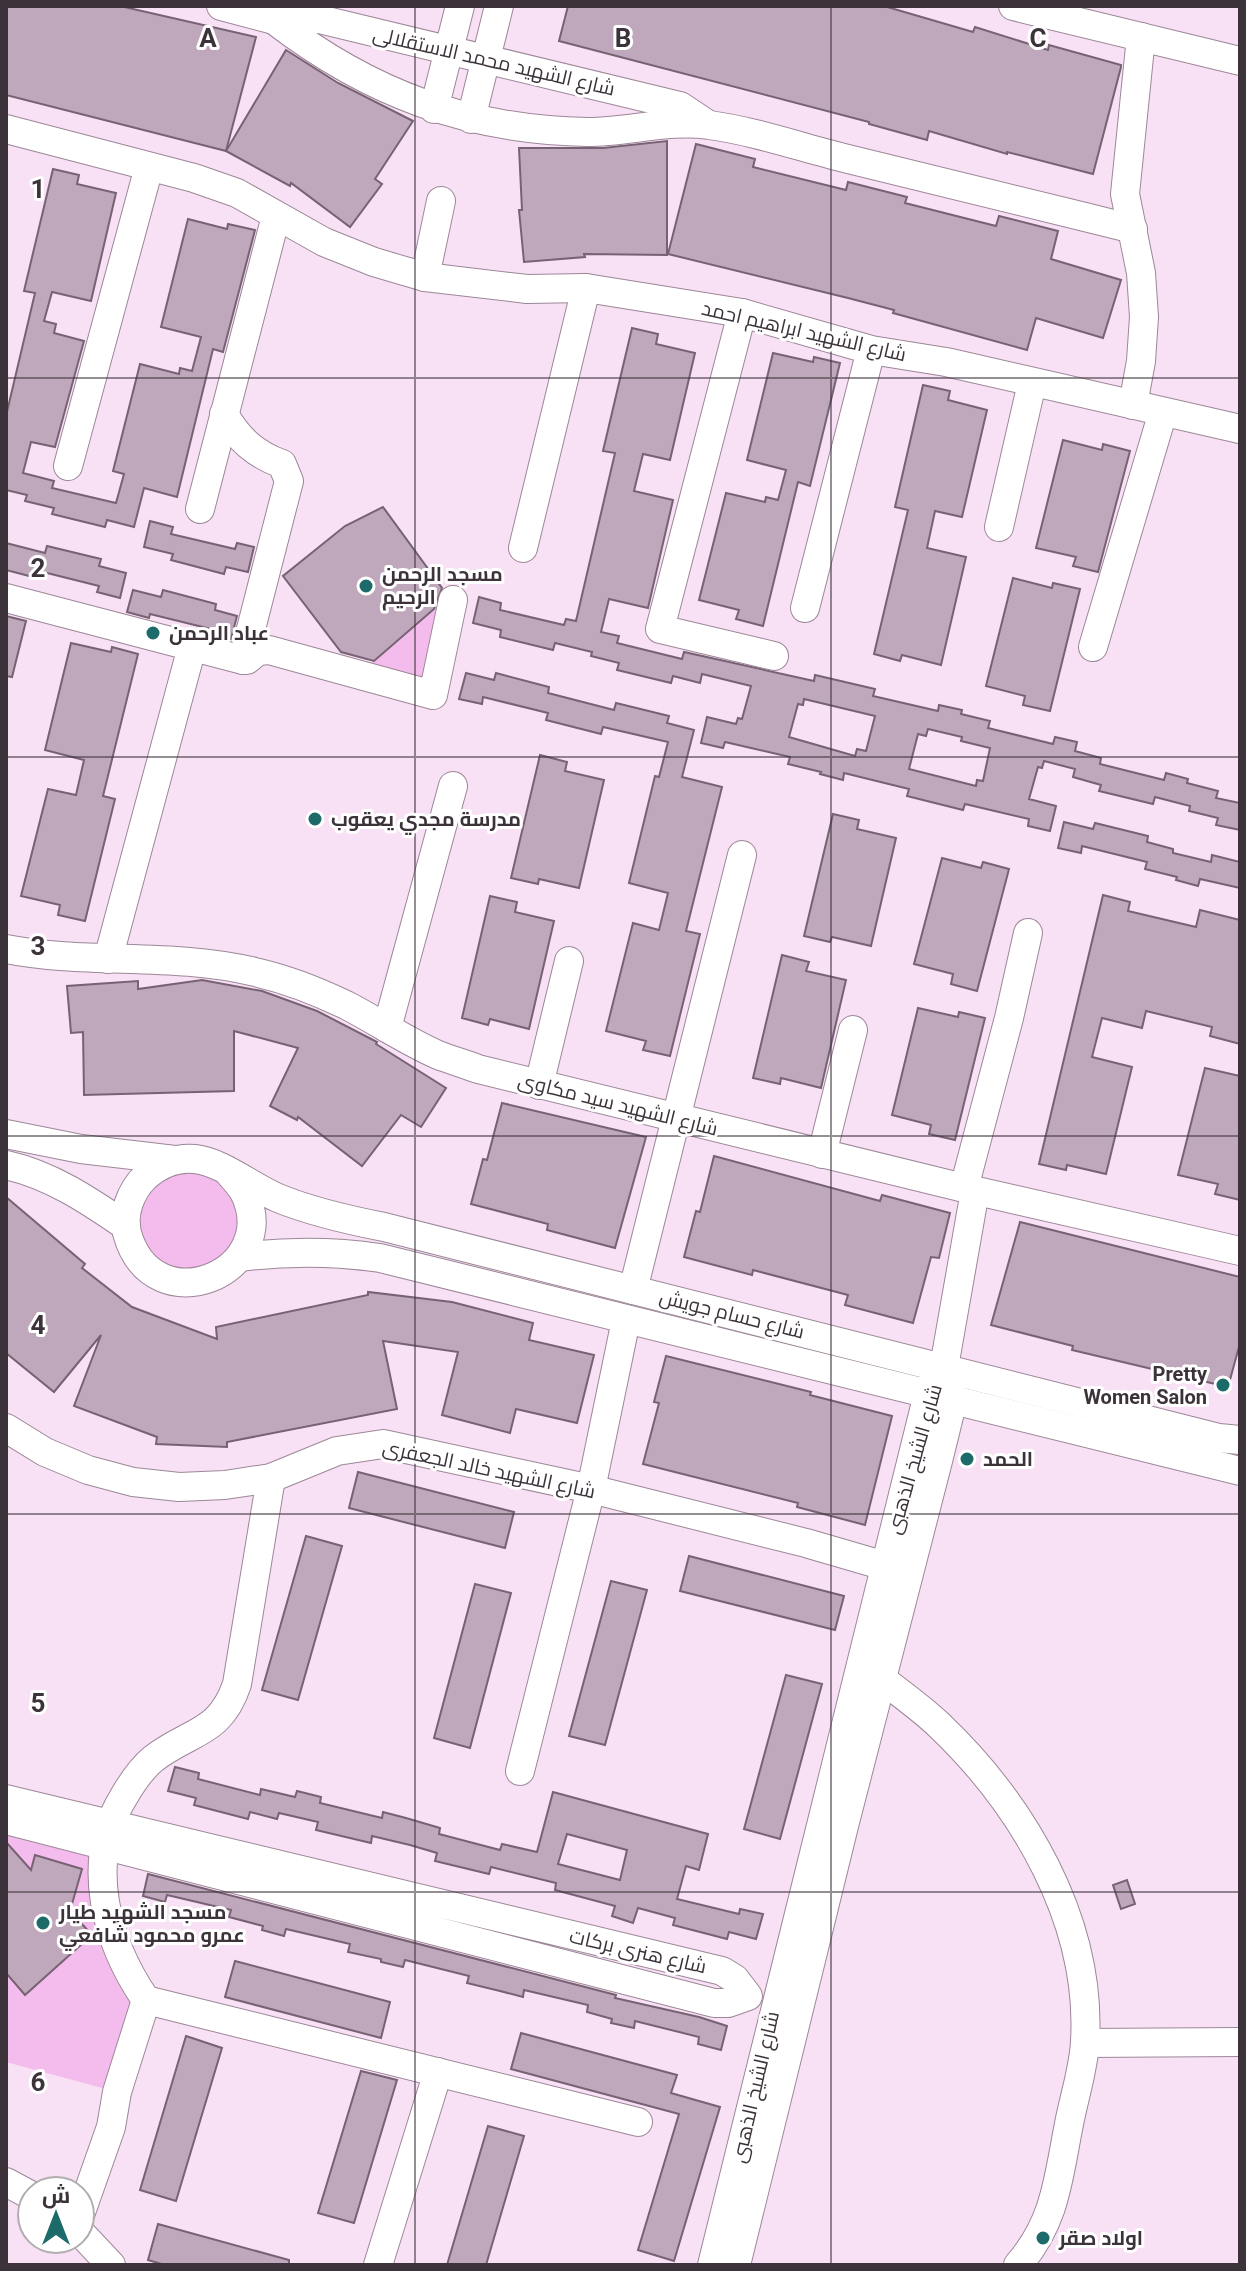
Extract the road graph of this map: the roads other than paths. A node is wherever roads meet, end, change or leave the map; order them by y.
1 (221, 6) edge
2 (460, 6) edge
3 (499, 6) edge
4 (1013, 6) edge
5 (1093, 15) edge
6 (274, 20) junction
7 (1141, 37) junction
8 (449, 50) junction
9 (485, 59) junction
10 (1240, 61) edge
11 (434, 109) junction
12 (471, 119) junction
13 (707, 124) junction
14 (6, 129) edge
15 (149, 167) junction
16 (441, 201) dead end
17 (276, 216) junction
18 (1133, 229) junction
19 (425, 277) junction
20 (586, 288) junction
21 (742, 313) junction
22 (871, 350) junction
23 (1032, 383) junction
24 (1133, 405) junction
25 (1163, 412) junction
26 (224, 414) junction
27 (1240, 429) edge
28 (68, 466) dead end
29 (200, 509) dead end
30 (999, 527) dead end
31 (523, 548) dead end
32 (6, 598) edge
33 (453, 600) dead end
34 (805, 608) dead end
35 (192, 647) junction
36 (1093, 647) dead end
37 (774, 656) dead end
38 (243, 660) junction
39 (453, 786) dead end
40 (742, 855) dead end
41 (1028, 933) dead end
42 (6, 949) edge
43 (108, 959) junction
44 (569, 961) dead end
45 (387, 1028) junction
46 (853, 1030) dead end
47 (539, 1085) junction
48 (676, 1119) junction
49 (6, 1134) edge
50 (822, 1154) junction
51 (175, 1160) junction
52 (6, 1165) edge
53 (229, 1173) junction
54 (969, 1189) junction
55 (126, 1226) junction
56 (1240, 1251) edge
57 (240, 1257) junction
58 (633, 1290) junction
59 (626, 1320) junction
60 (944, 1367) junction
61 (940, 1397) junction
62 (6, 1428) edge
63 (1240, 1440) edge
64 (1240, 1471) edge
65 (271, 1478) junction
66 (591, 1489) junction
67 (885, 1566) junction
68 (882, 1679) junction
69 (520, 1771) dead end
70 (6, 1799) edge
71 (6, 1820) edge
72 (108, 1834) junction
73 (146, 2000) junction
74 (1240, 2042) edge
75 (1085, 2043) junction
76 (438, 2072) junction
77 (638, 2122) dead end
78 (94, 2175) edge
79 (96, 2249) edge
80 (111, 2265) edge
81 (378, 2265) edge
82 (712, 2265) edge
83 (736, 2265) edge
84 (1018, 2265) edge

1 - 6 street, شارع الشهيد محمد الاستقلالى
2 - 8 street
3 - 9 street
4 - 5 street
5 - 7 street
6 - 8 street, شارع الشهيد محمد الاستقلالى
6 - 11 street, شارع الشهيد محمد الاستقلالى
7 - 10 street
7 - 18 street
8 - 9 street, شارع الشهيد محمد الاستقلالى
8 - 11 street
9 - 12 street
9 - 13 street, شارع الشهيد محمد الاستقلالى
11 - 12 street, شارع الشهيد محمد الاستقلالى
12 - 13 street, شارع الشهيد محمد الاستقلالى
13 - 18 street, شارع الشهيد محمد الاستقلالى
14 - 15 street, شارع الشهيد ابراهيم احمد
15 - 17 street, شارع الشهيد ابراهيم احمد
15 - 28 street
16 - 19 street
17 - 19 street, شارع الشهيد ابراهيم احمد
17 - 26 street
18 - 24 street
19 - 20 street, شارع الشهيد ابراهيم احمد
20 - 21 street, شارع الشهيد ابراهيم احمد
20 - 31 street
21 - 22 street, شارع الشهيد ابراهيم احمد
21 - 37 street
22 - 23 street, شارع الشهيد ابراهيم احمد
22 - 34 street
23 - 24 street, شارع الشهيد ابراهيم احمد
23 - 30 street
24 - 25 street, شارع الشهيد ابراهيم احمد
25 - 27 street, شارع الشهيد ابراهيم احمد
25 - 36 street
26 - 29 street
26 - 38 street
32 - 35 street
33 - 38 street
35 - 38 street
35 - 43 street
39 - 45 street
40 - 48 street
41 - 54 street
42 - 43 street, شارع الشهيد سيد مكاوى
43 - 45 street, شارع الشهيد سيد مكاوى
44 - 47 street
45 - 47 street, شارع الشهيد سيد مكاوى
46 - 50 street
47 - 48 street, شارع الشهيد سيد مكاوى
48 - 50 street, شارع الشهيد سيد مكاوى
48 - 58 street
49 - 51 street
50 - 54 street, شارع الشهيد سيد مكاوى
51 - 53 street
51 - 55 street
52 - 55 street
53 - 57 street
53 - 58 street, شارع حسام جويش
54 - 56 street, شارع الشهيد سيد مكاوى
54 - 60 street
55 - 57 street
57 - 59 street, شارع حسام جويش
58 - 60 street, شارع حسام جويش
59 - 61 street, شارع حسام جويش
59 - 66 street
60 - 61 street, شارع الشيخ الذهبى
60 - 63 street, شارع حسام جويش
61 - 64 street, شارع حسام جويش
61 - 67 street, شارع الشيخ الذهبى
61 - 68 street, شارع الشيخ الذهبى
62 - 65 street, شارع الشهيد خالد الجعفرى
65 - 66 street, شارع الشهيد خالد الجعفرى
65 - 72 street
66 - 67 street, شارع الشهيد خالد الجعفرى
66 - 69 street
67 - 82 street, شارع الشيخ الذهبى
68 - 75 street
68 - 83 street, شارع الشيخ الذهبى
70 - 72 street, شارع هنرى بركات
71 - 72 street, شارع هنرى بركات
72 - 72 street, شارع هنرى بركات
72 - 73 street
73 - 76 street
73 - 78 street
74 - 75 street
75 - 84 street
76 - 77 street
76 - 81 street
79 - 80 street

